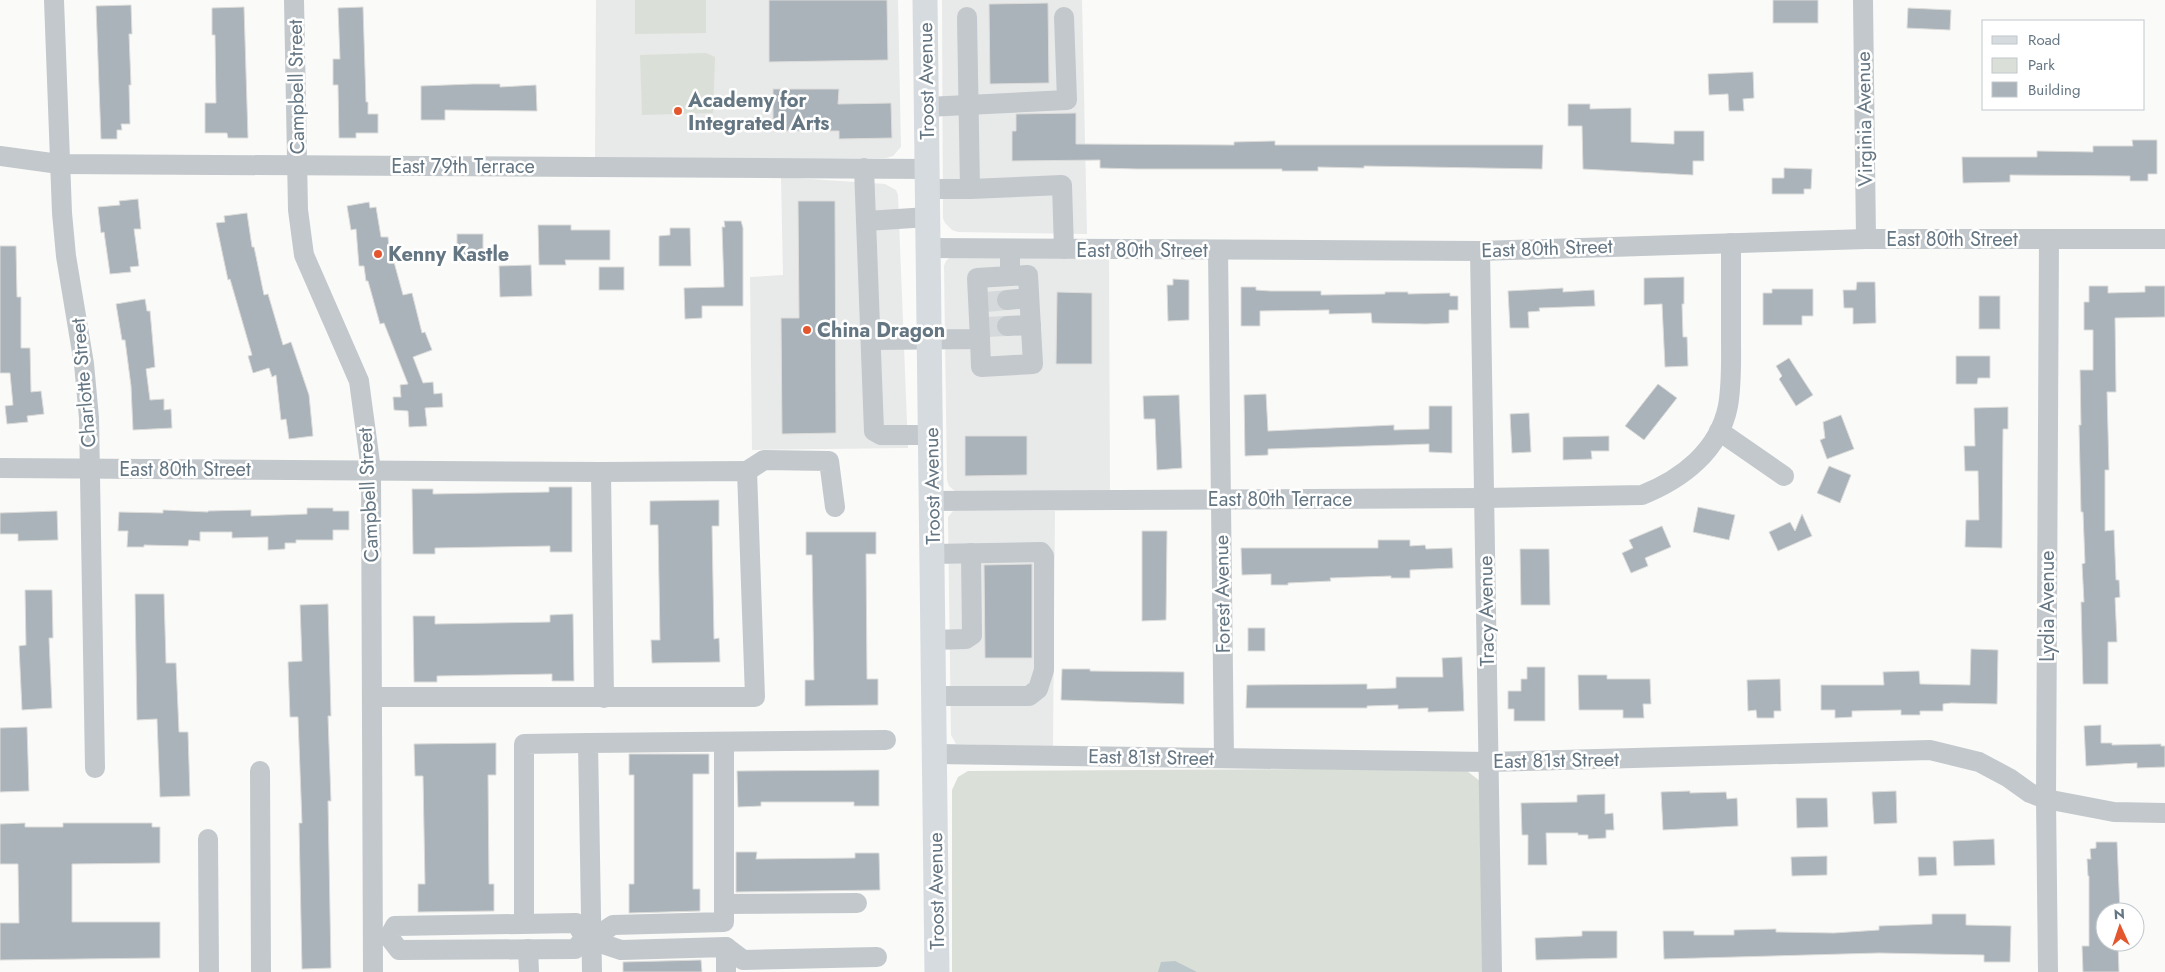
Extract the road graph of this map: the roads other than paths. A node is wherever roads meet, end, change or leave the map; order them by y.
1 (54, 0) edge
2 (294, 0) edge
3 (925, 0) edge
4 (1863, 0) edge
5 (967, 17) dead end
6 (1064, 17) dead end
7 (968, 106) junction
8 (927, 107) junction
9 (0, 156) edge
10 (59, 164) junction
11 (298, 166) junction
12 (864, 168) junction
13 (928, 179) junction
14 (970, 189) junction
15 (928, 217) junction
16 (867, 221) junction
17 (1866, 238) junction
18 (2049, 239) junction
19 (2165, 239) edge
20 (1731, 242) junction
21 (929, 248) junction
22 (1010, 249) junction
23 (1064, 249) junction
24 (1218, 250) junction
25 (1480, 251) junction
26 (1010, 276) junction
27 (1029, 298) junction
28 (1006, 300) tunnel mouth
29 (1031, 325) junction
30 (1007, 326) tunnel mouth
31 (982, 331) junction
32 (872, 340) junction
33 (930, 340) junction
34 (1719, 431) junction
35 (931, 435) junction
36 (0, 468) edge
37 (90, 468) junction
38 (371, 470) junction
39 (747, 471) junction
40 (602, 472) junction
41 (1784, 476) dead end
42 (1484, 498) junction
43 (1221, 500) junction
44 (932, 501) junction
45 (835, 507) dead end
46 (971, 552) junction
47 (932, 554) junction
48 (933, 640) junction
49 (934, 696) junction
50 (372, 697) junction
51 (604, 698) junction
52 (886, 740) dead end
53 (724, 742) junction
54 (588, 743) junction
55 (934, 754) junction
56 (1224, 758) junction
57 (1488, 762) junction
58 (95, 768) dead end
59 (260, 771) dead end
60 (2046, 800) junction
61 (2165, 813) edge
62 (208, 840) dead end
63 (857, 903) dead end
64 (724, 904) junction
65 (524, 924) junction
66 (588, 938) junction
67 (381, 939) junction
68 (726, 947) junction
69 (528, 950) junction
70 (877, 958) dead end
71 (209, 972) edge
72 (261, 972) edge
73 (373, 972) edge
74 (529, 972) edge
75 (592, 972) edge
76 (726, 972) edge
77 (937, 972) edge
78 (1492, 972) edge
79 (2048, 972) edge

1 - 10 street, Charlotte Street
2 - 11 street, Campbell Street
3 - 8 main road, Troost Avenue
4 - 17 street, Virginia Avenue
5 - 7 street
6 - 7 street
7 - 8 street
7 - 14 street
8 - 13 main road, Troost Avenue
9 - 10 street, East 79th Terrace
10 - 11 street, East 79th Terrace
10 - 37 street, Charlotte Street
11 - 12 street, East 79th Terrace
11 - 38 street, Campbell Street
12 - 13 street, East 79th Terrace
12 - 16 street
13 - 14 street, East 79th Terrace
13 - 15 main road, Troost Avenue
14 - 23 street, East 79th Terrace
15 - 16 street
15 - 21 main road, Troost Avenue
16 - 32 street
17 - 18 street, East 80th Street
17 - 20 street, East 80th Street
18 - 19 street, East 80th Street
18 - 60 street, Lydia Avenue
20 - 25 street, East 80th Street
20 - 34 street
21 - 22 street, East 80th Street
21 - 33 main road, Troost Avenue
22 - 23 street, East 80th Street
22 - 26 street
23 - 24 street, East 80th Street
24 - 25 street, East 80th Street
24 - 43 street, Forest Avenue
25 - 42 street, Tracy Avenue
26 - 27 street
26 - 31 street
27 - 28 street
27 - 29 street
29 - 30 street
29 - 31 street
31 - 33 street
32 - 33 street
32 - 35 street
33 - 35 main road, Troost Avenue
34 - 41 street
34 - 42 street, East 80th Terrace
35 - 44 main road, Troost Avenue
36 - 37 street, East 80th Street
37 - 38 street, East 80th Street
37 - 58 street, Charlotte Street
38 - 40 street, East 80th Street
38 - 50 street, Campbell Street
39 - 40 street, East 80th Street
39 - 45 street
39 - 51 street
40 - 51 street
42 - 43 street, East 80th Terrace
42 - 57 street, Tracy Avenue
43 - 44 street, East 80th Terrace
43 - 56 street, Forest Avenue
44 - 47 main road, Troost Avenue
46 - 47 street
46 - 48 street
46 - 49 street
47 - 48 main road, Troost Avenue
48 - 49 main road, Troost Avenue
49 - 55 main road, Troost Avenue
50 - 51 street
50 - 67 street, Campbell Street
52 - 53 street
53 - 54 street
53 - 64 street
54 - 65 street
54 - 66 street
55 - 56 street, East 81st Street
55 - 77 main road, Troost Avenue
56 - 57 street, East 81st Street
57 - 60 street, East 81st Street
57 - 78 street, Tracy Avenue
59 - 72 street
60 - 61 street, East 81st Street
60 - 79 street, Lydia Avenue
62 - 71 street
63 - 64 street
64 - 66 street
65 - 66 street
65 - 67 street
66 - 68 street
66 - 69 street
66 - 75 street
67 - 69 street
67 - 73 street, Campbell Street
68 - 70 street
68 - 76 street
69 - 74 street

